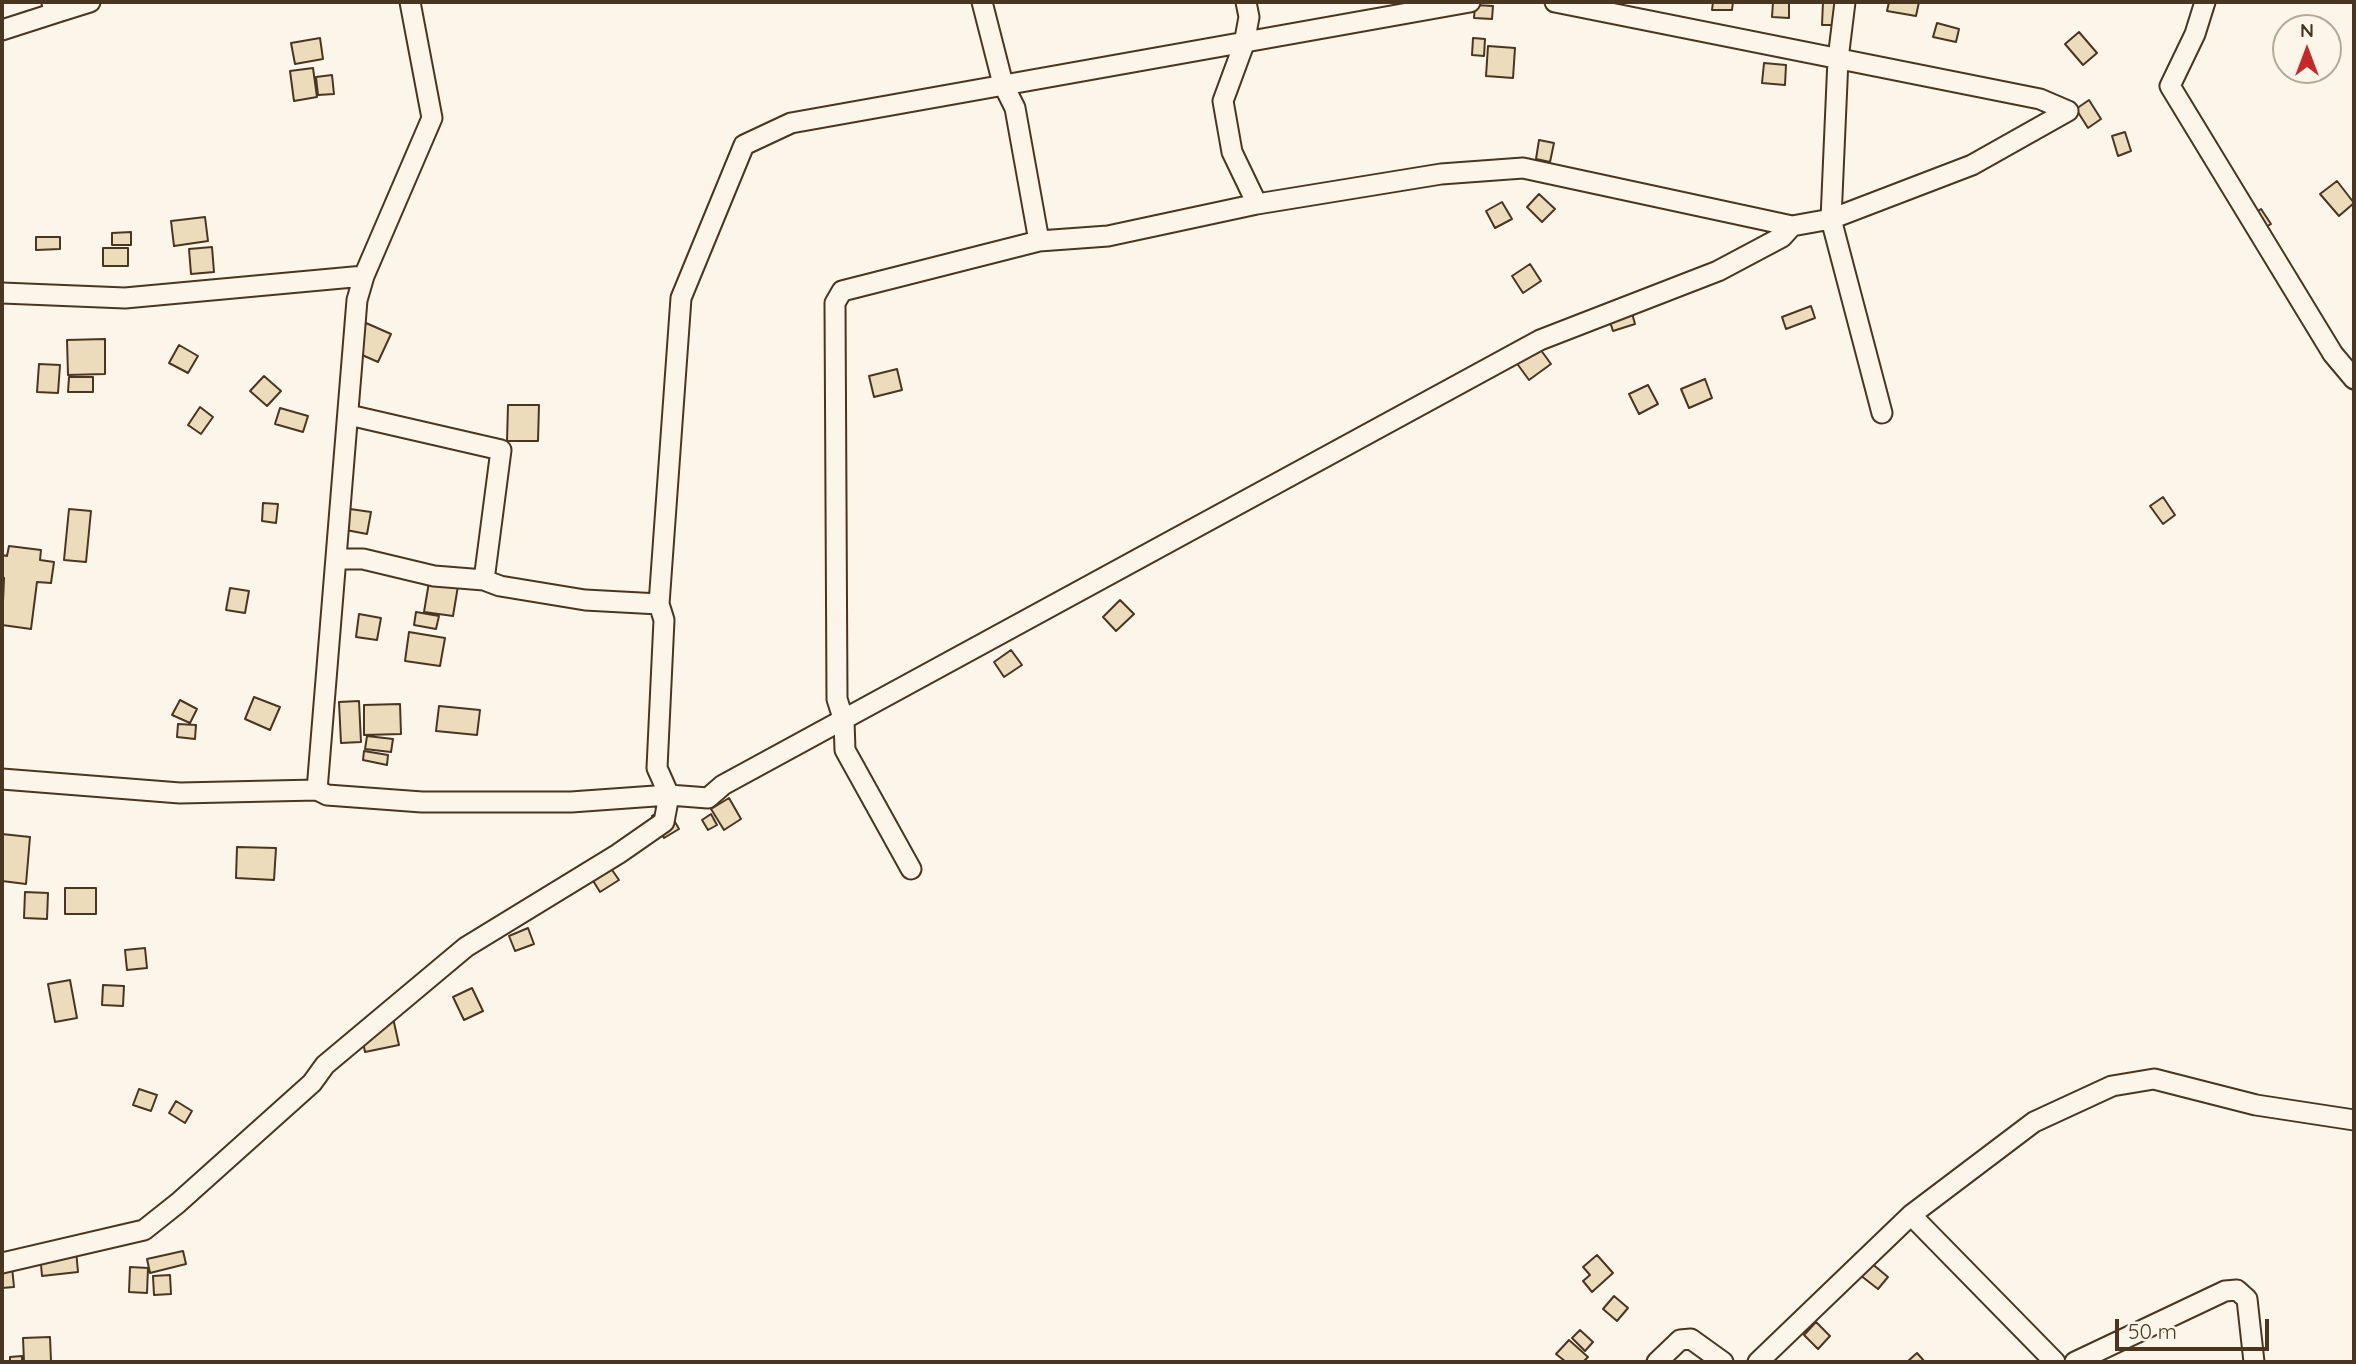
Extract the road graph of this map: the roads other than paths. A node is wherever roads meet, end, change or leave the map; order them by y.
1 (90, 2) edge
2 (410, 2) edge
3 (982, 2) edge
4 (1246, 2) edge
5 (1470, 2) edge
6 (1555, 2) edge
7 (1845, 2) edge
8 (2205, 2) edge
9 (54, 7) edge
10 (2, 30) edge
11 (1244, 44) junction
12 (1838, 59) junction
13 (1003, 84) junction
14 (1257, 204) junction
15 (1831, 219) junction
16 (1792, 226) junction
17 (1039, 241) junction
18 (365, 276) junction
19 (2, 293) edge
20 (2354, 379) edge
21 (1882, 413) dead end
22 (349, 415) junction
23 (337, 559) junction
24 (484, 580) junction
25 (659, 604) junction
26 (844, 721) junction
27 (2, 779) edge
28 (317, 790) junction
29 (669, 795) junction
30 (911, 869) dead end
31 (2354, 1120) edge
32 (1911, 1215) junction
33 (2, 1263) edge
34 (1657, 1362) edge
35 (1723, 1362) edge
36 (1758, 1362) edge
37 (2055, 1362) edge
38 (2076, 1362) edge
39 (2253, 1362) edge

1 - 9 street
2 - 18 street
3 - 13 street
4 - 11 street
5 - 11 street
6 - 12 street
7 - 12 street
8 - 20 street
9 - 10 street
11 - 13 street
11 - 14 street
12 - 15 street
12 - 15 street
13 - 17 street
13 - 25 street
14 - 16 street
14 - 17 street
15 - 16 street
15 - 21 street
16 - 26 street
17 - 26 street
18 - 19 street
18 - 22 street
22 - 23 street
22 - 24 street
23 - 24 street
23 - 28 street
24 - 25 street
25 - 29 street
26 - 29 street
26 - 30 street
27 - 28 street
28 - 29 street
29 - 33 street
31 - 32 street
32 - 36 street
32 - 37 street
34 - 35 street
38 - 39 street

